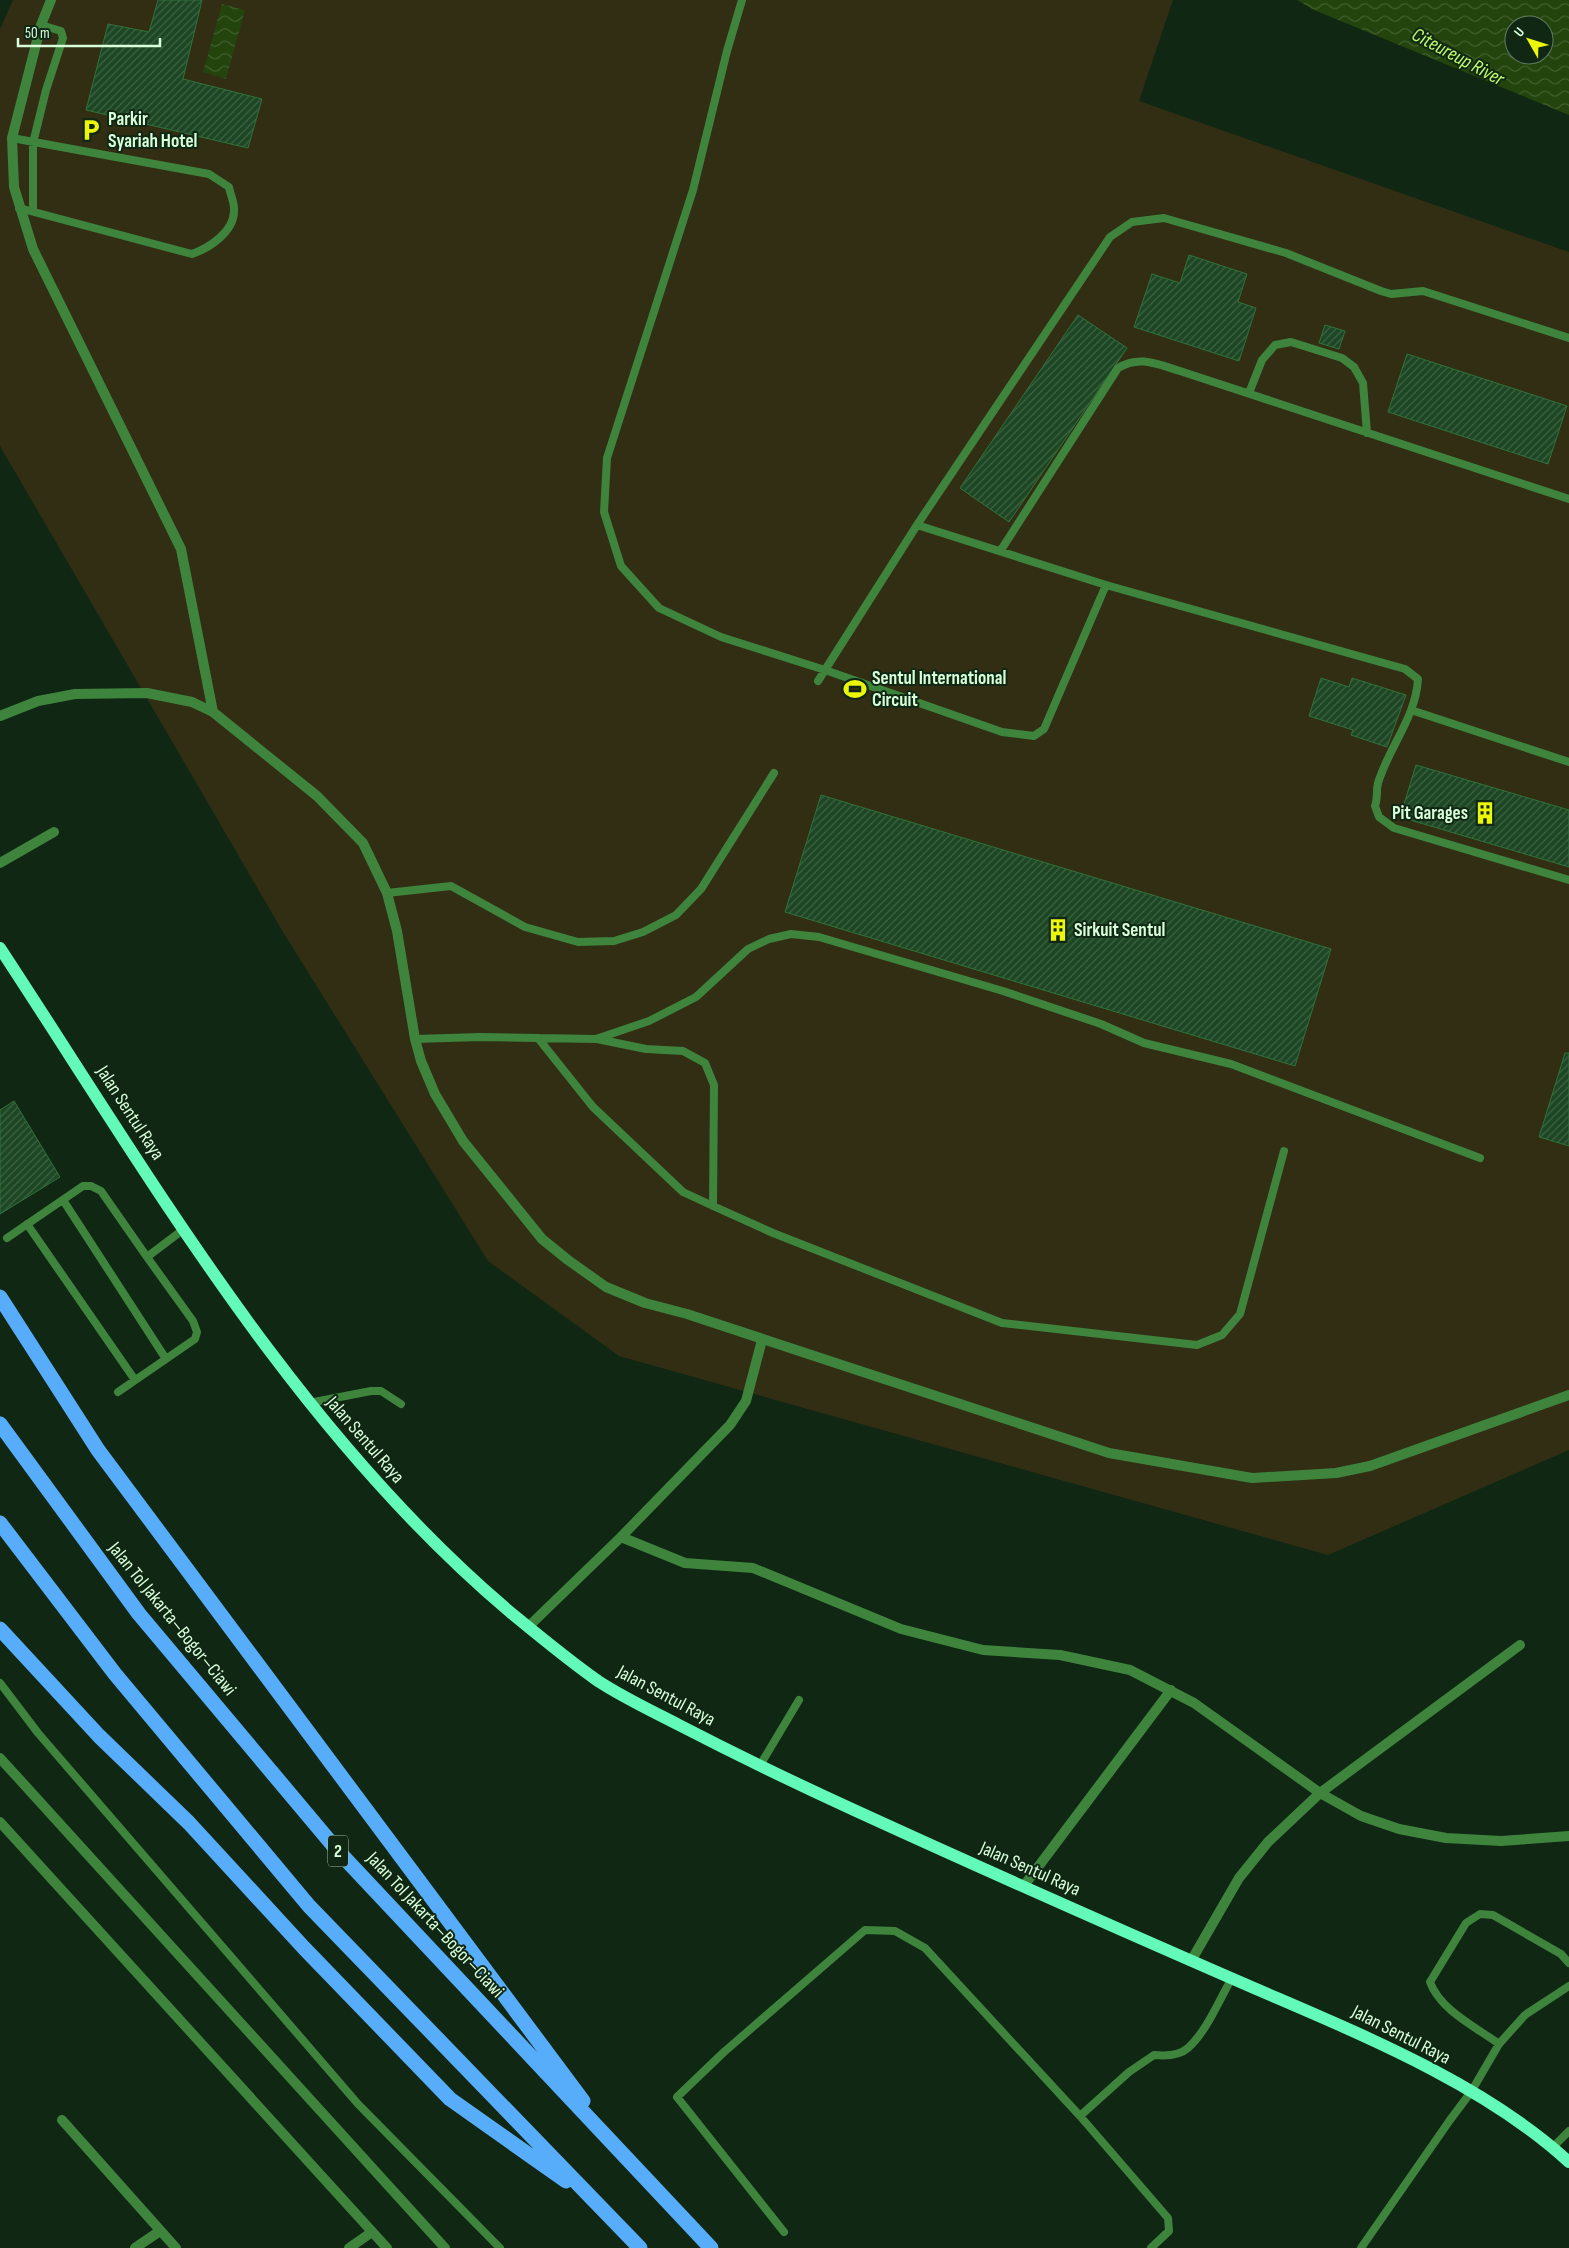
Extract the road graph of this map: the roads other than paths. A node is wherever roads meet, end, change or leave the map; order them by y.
1 (51, 0) edge
2 (742, 0) edge
3 (41, 25) junction
4 (12, 138) junction
5 (33, 143) junction
6 (19, 208) junction
7 (33, 211) junction
8 (1569, 338) edge
9 (1249, 393) junction
10 (1367, 432) junction
11 (1569, 499) edge
12 (917, 526) junction
13 (1001, 550) junction
14 (1106, 585) junction
15 (825, 670) junction
16 (818, 681) dead end
17 (1411, 710) junction
18 (213, 712) junction
19 (0, 716) edge
20 (1569, 762) edge
21 (774, 773) dead end
22 (54, 832) dead end
23 (0, 863) edge
24 (1569, 880) edge
25 (387, 893) junction
26 (0, 948) edge
27 (538, 1038) junction
28 (415, 1039) junction
29 (596, 1039) junction
30 (1284, 1150) dead end
31 (1480, 1158) dead end
32 (63, 1200) junction
33 (713, 1206) junction
34 (27, 1224) junction
35 (184, 1229) junction
36 (7, 1238) dead end
37 (147, 1257) junction
38 (0, 1297) edge
39 (762, 1340) junction
40 (166, 1359) junction
41 (135, 1380) junction
42 (118, 1392) dead end
43 (1569, 1395) edge
44 (308, 1403) junction
45 (402, 1404) dead end
46 (0, 1424) edge
47 (0, 1523) edge
48 (621, 1537) junction
49 (528, 1627) junction
50 (0, 1629) edge
51 (1520, 1645) dead end
52 (0, 1683) edge
53 (1171, 1690) junction
54 (799, 1700) dead end
55 (0, 1758) edge
56 (759, 1767) junction
57 (1320, 1794) junction
58 (0, 1822) edge
59 (1569, 1836) edge
60 (1023, 1887) junction
61 (1191, 1961) junction
62 (1569, 1964) edge
63 (1232, 1978) junction
64 (1569, 1986) edge
65 (1499, 2044) junction
66 (1471, 2092) junction
67 (1080, 2116) junction
68 (62, 2120) dead end
69 (1569, 2131) edge
70 (1553, 2147) junction
71 (629, 2161) junction
72 (1569, 2162) edge
73 (596, 2202) junction
74 (160, 2231) junction
75 (372, 2232) junction
76 (784, 2232) dead end
77 (135, 2248) edge
78 (176, 2248) edge
79 (349, 2248) edge
80 (387, 2248) edge
81 (445, 2248) edge
82 (500, 2248) edge
83 (640, 2248) edge
84 (711, 2248) edge
85 (1151, 2248) edge
86 (1361, 2248) edge

1 - 3 street
2 - 15 lane
3 - 4 street
3 - 5 lane
4 - 5 lane
4 - 6 street
5 - 7 lane
5 - 7 lane
6 - 7 lane
6 - 18 street
8 - 12 lane
9 - 10 lane
9 - 10 lane
9 - 13 lane
10 - 11 lane
12 - 13 lane
12 - 15 lane
13 - 14 lane
14 - 15 lane
14 - 17 lane
15 - 16 lane
17 - 20 lane
17 - 24 lane
18 - 19 street
18 - 25 street
21 - 25 lane
22 - 23 street
25 - 28 street
26 - 35 main road, Jalan Sentul Raya
27 - 28 lane
27 - 29 lane
27 - 33 lane
28 - 39 street
29 - 31 lane
29 - 33 lane
30 - 33 lane
32 - 34 lane
32 - 37 lane
32 - 40 lane
34 - 36 lane
34 - 41 lane
35 - 37 lane
35 - 44 main road, Jalan Sentul Raya
37 - 40 lane
38 - 71 highway
39 - 43 street
39 - 48 street
40 - 41 lane
41 - 42 lane
44 - 45 lane
44 - 49 main road, Jalan Sentul Raya
46 - 71 highway, Jalan Tol Jakarta–Bogor–Ciawi / 2
47 - 73 highway
48 - 49 street
48 - 53 street
49 - 56 main road, Jalan Sentul Raya
50 - 73 highway
51 - 57 street
52 - 82 lane
53 - 57 street
53 - 60 street
54 - 56 lane
55 - 81 street
56 - 60 main road, Jalan Sentul Raya
57 - 59 street
57 - 61 street
58 - 75 street
60 - 61 main road, Jalan Sentul Raya
61 - 63 main road, Jalan Sentul Raya
62 - 65 lane
63 - 66 main road, Jalan Sentul Raya
63 - 67 lane
64 - 65 lane
65 - 66 lane
66 - 70 main road, Jalan Sentul Raya
66 - 86 lane
67 - 76 lane
67 - 85 lane
68 - 74 street
69 - 70 lane
70 - 72 main road, Jalan Sentul Raya
71 - 84 highway, Jalan Tol Jakarta–Bogor–Ciawi / 2
73 - 83 highway
74 - 77 street
74 - 78 street
75 - 79 street
75 - 80 street

